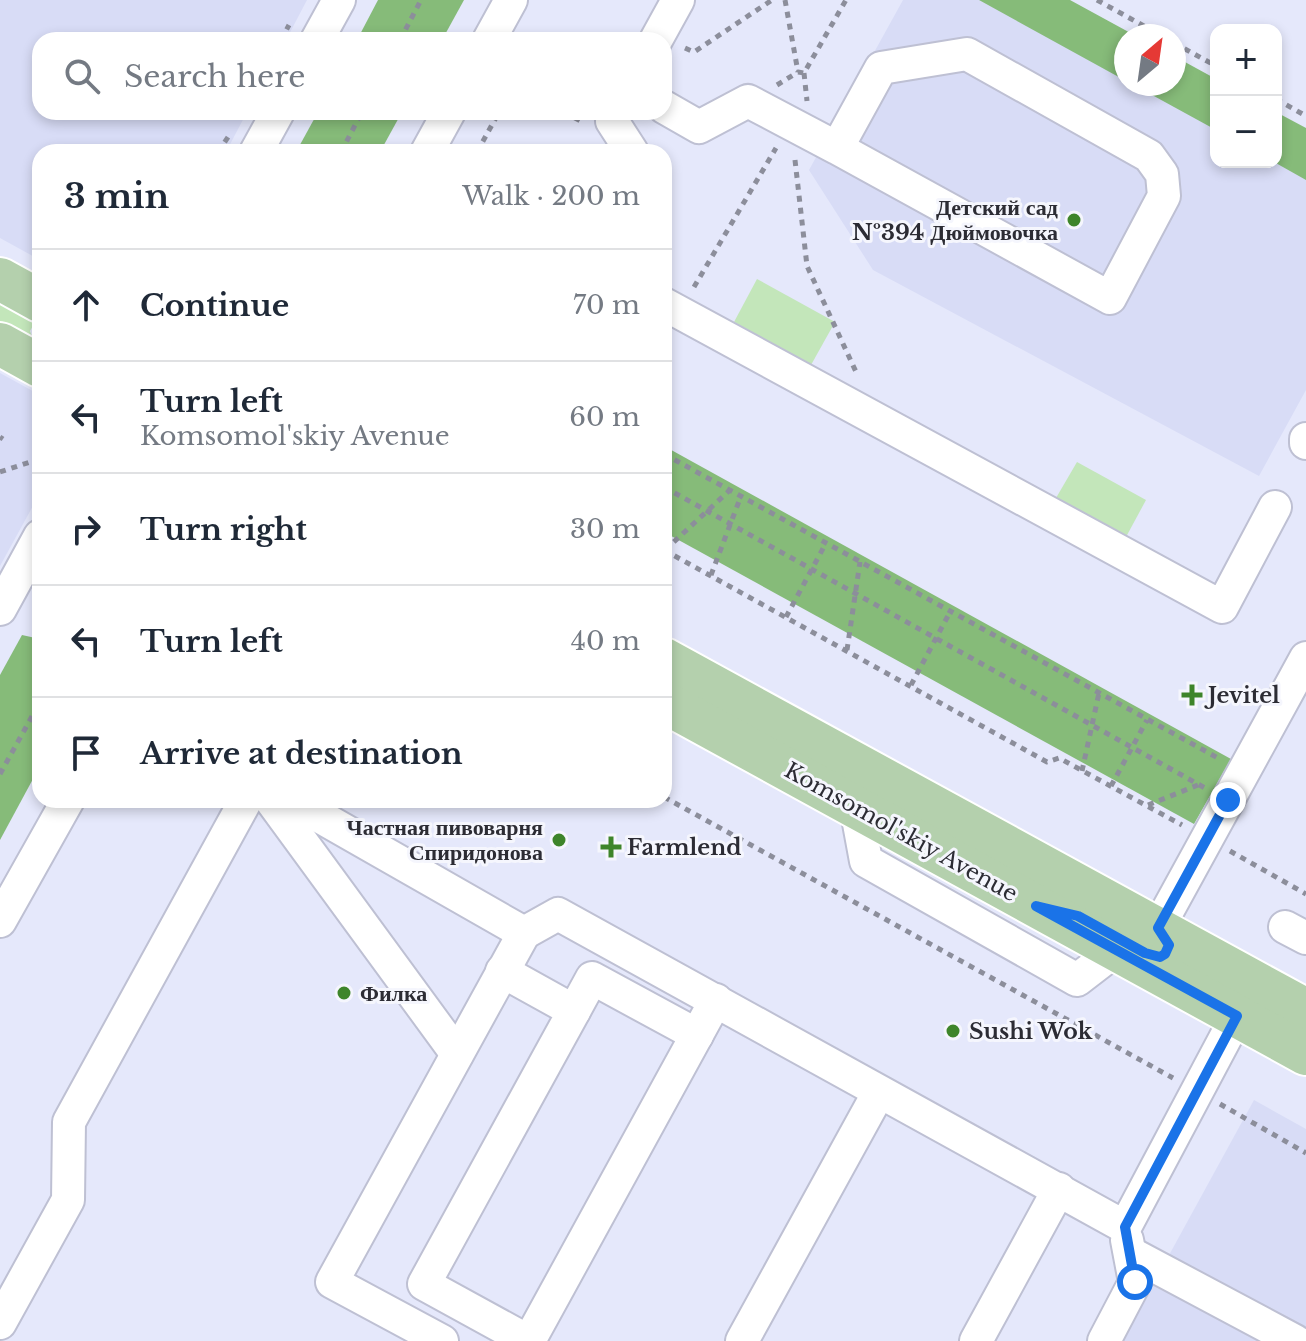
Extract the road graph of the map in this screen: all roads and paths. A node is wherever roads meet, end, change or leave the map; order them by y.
1 (339, 0) edge
2 (421, 0) edge
3 (511, 0) edge
4 (678, 0) edge
5 (772, 0) edge
6 (785, 0) edge
7 (846, 0) edge
8 (1097, 0) edge
9 (1140, 24) edge
10 (321, 32) edge
11 (404, 32) edge
12 (493, 32) edge
13 (661, 32) edge
14 (672, 43) edge
15 (1186, 50) edge
16 (1210, 63) edge
17 (798, 72) junction
18 (748, 101) junction
19 (1282, 102) edge
20 (672, 112) edge
21 (1306, 116) edge
22 (274, 120) edge
23 (358, 120) edge
24 (445, 120) edge
25 (495, 120) edge
26 (611, 120) edge
27 (791, 123) junction
28 (260, 144) edge
29 (345, 144) edge
30 (431, 144) edge
31 (481, 144) edge
32 (627, 144) edge
33 (837, 148) junction
34 (0, 279) edge
35 (32, 297) edge
36 (672, 308) edge
37 (0, 344) edge
38 (32, 362) edge
39 (865, 412) junction
40 (672, 458) edge
41 (32, 461) edge
42 (0, 472) edge
43 (730, 490) junction
44 (672, 491) edge
45 (741, 496) junction
46 (1275, 507) dead end
47 (707, 511) junction
48 (730, 524) junction
49 (672, 543) edge
50 (826, 543) junction
51 (32, 551) edge
52 (672, 554) edge
53 (860, 562) junction
54 (812, 569) junction
55 (711, 575) junction
56 (857, 594) junction
57 (0, 609) edge
58 (950, 612) junction
59 (786, 617) junction
60 (936, 638) junction
61 (847, 650) junction
62 (1306, 658) edge
63 (672, 663) edge
64 (911, 685) junction
65 (1099, 693) junction
66 (672, 706) edge
67 (32, 716) edge
68 (1148, 720) junction
69 (1092, 725) junction
70 (1132, 747) junction
71 (1082, 771) junction
72 (0, 774) edge
73 (1199, 784) junction
74 (1227, 784) junction
75 (1111, 786) junction
76 (672, 801) edge
77 (1147, 805) junction
78 (856, 807) junction
79 (64, 808) edge
80 (242, 808) edge
81 (277, 808) edge
82 (305, 808) edge
83 (1207, 838) junction
84 (1306, 894) edge
85 (1036, 906) junction
86 (0, 921) edge
87 (1158, 928) junction
88 (524, 933) junction
89 (1116, 950) junction
90 (502, 971) junction
91 (716, 1000) junction
92 (1306, 1010) edge
93 (574, 1011) junction
94 (1237, 1016) junction
95 (1306, 1023) edge
96 (697, 1035) junction
97 (457, 1054) junction
98 (1306, 1054) edge
99 (1196, 1091) junction
100 (879, 1092) junction
101 (1306, 1153) edge
102 (1059, 1189) junction
103 (1127, 1240) junction
104 (0, 1323) edge
105 (442, 1341) edge
106 (528, 1341) edge
107 (742, 1341) edge
108 (976, 1341) edge
109 (1104, 1341) edge
110 (1295, 1341) edge

1 - 10 street
2 - 11 path
3 - 12 street
4 - 13 street
5 - 14 path
6 - 17 path
7 - 17 path
8 - 9 path
15 - 16 path
17 - 18 path
18 - 20 street
18 - 27 street
19 - 21 path
22 - 28 street
23 - 29 path
24 - 30 street
25 - 31 path
26 - 32 street
27 - 33 street
27 - 36 path
27 - 39 path
33 - 33 street
34 - 35 main road
36 - 39 street
37 - 38 main road
39 - 46 street
40 - 43 path
41 - 42 path
43 - 45 path
43 - 47 path
44 - 47 path
45 - 48 path
45 - 50 path
47 - 48 path
47 - 49 path
48 - 54 path
48 - 55 path
50 - 53 path
50 - 54 path
51 - 57 street
52 - 55 path
53 - 56 path
53 - 58 path
54 - 56 path
54 - 59 path
55 - 59 path
56 - 60 path
56 - 61 path
58 - 60 path
58 - 65 path
59 - 61 path
60 - 64 path
60 - 69 path
61 - 64 path
62 - 74 street
63 - 87 main road, Komsomol'skiy Avenue
64 - 71 path
65 - 68 path
65 - 69 path
66 - 78 main road, Komsomol'skiy Avenue
67 - 72 path
68 - 70 path
68 - 74 path
69 - 70 path
69 - 71 path
70 - 73 path
70 - 75 path
71 - 75 path
73 - 74 path
73 - 74 path
73 - 77 path
74 - 83 street
75 - 77 path
76 - 99 path
77 - 83 path
78 - 85 main road, Komsomol'skiy Avenue
78 - 89 street
79 - 86 street
80 - 104 street
81 - 97 street
82 - 88 street
83 - 84 path
83 - 87 street
85 - 87 main road
85 - 89 main road, Komsomol'skiy Avenue
87 - 92 main road, Komsomol'skiy Avenue
88 - 90 street
88 - 91 street
89 - 94 main road, Komsomol'skiy Avenue
90 - 93 street
90 - 97 street
91 - 96 street
91 - 100 street
93 - 96 street
93 - 106 street
94 - 95 main road
94 - 98 main road, Komsomol'skiy Avenue
94 - 99 street
96 - 106 street
97 - 105 street
99 - 101 path
99 - 103 street
100 - 102 street
100 - 107 street
102 - 103 street
102 - 108 street
103 - 109 street
103 - 110 street

